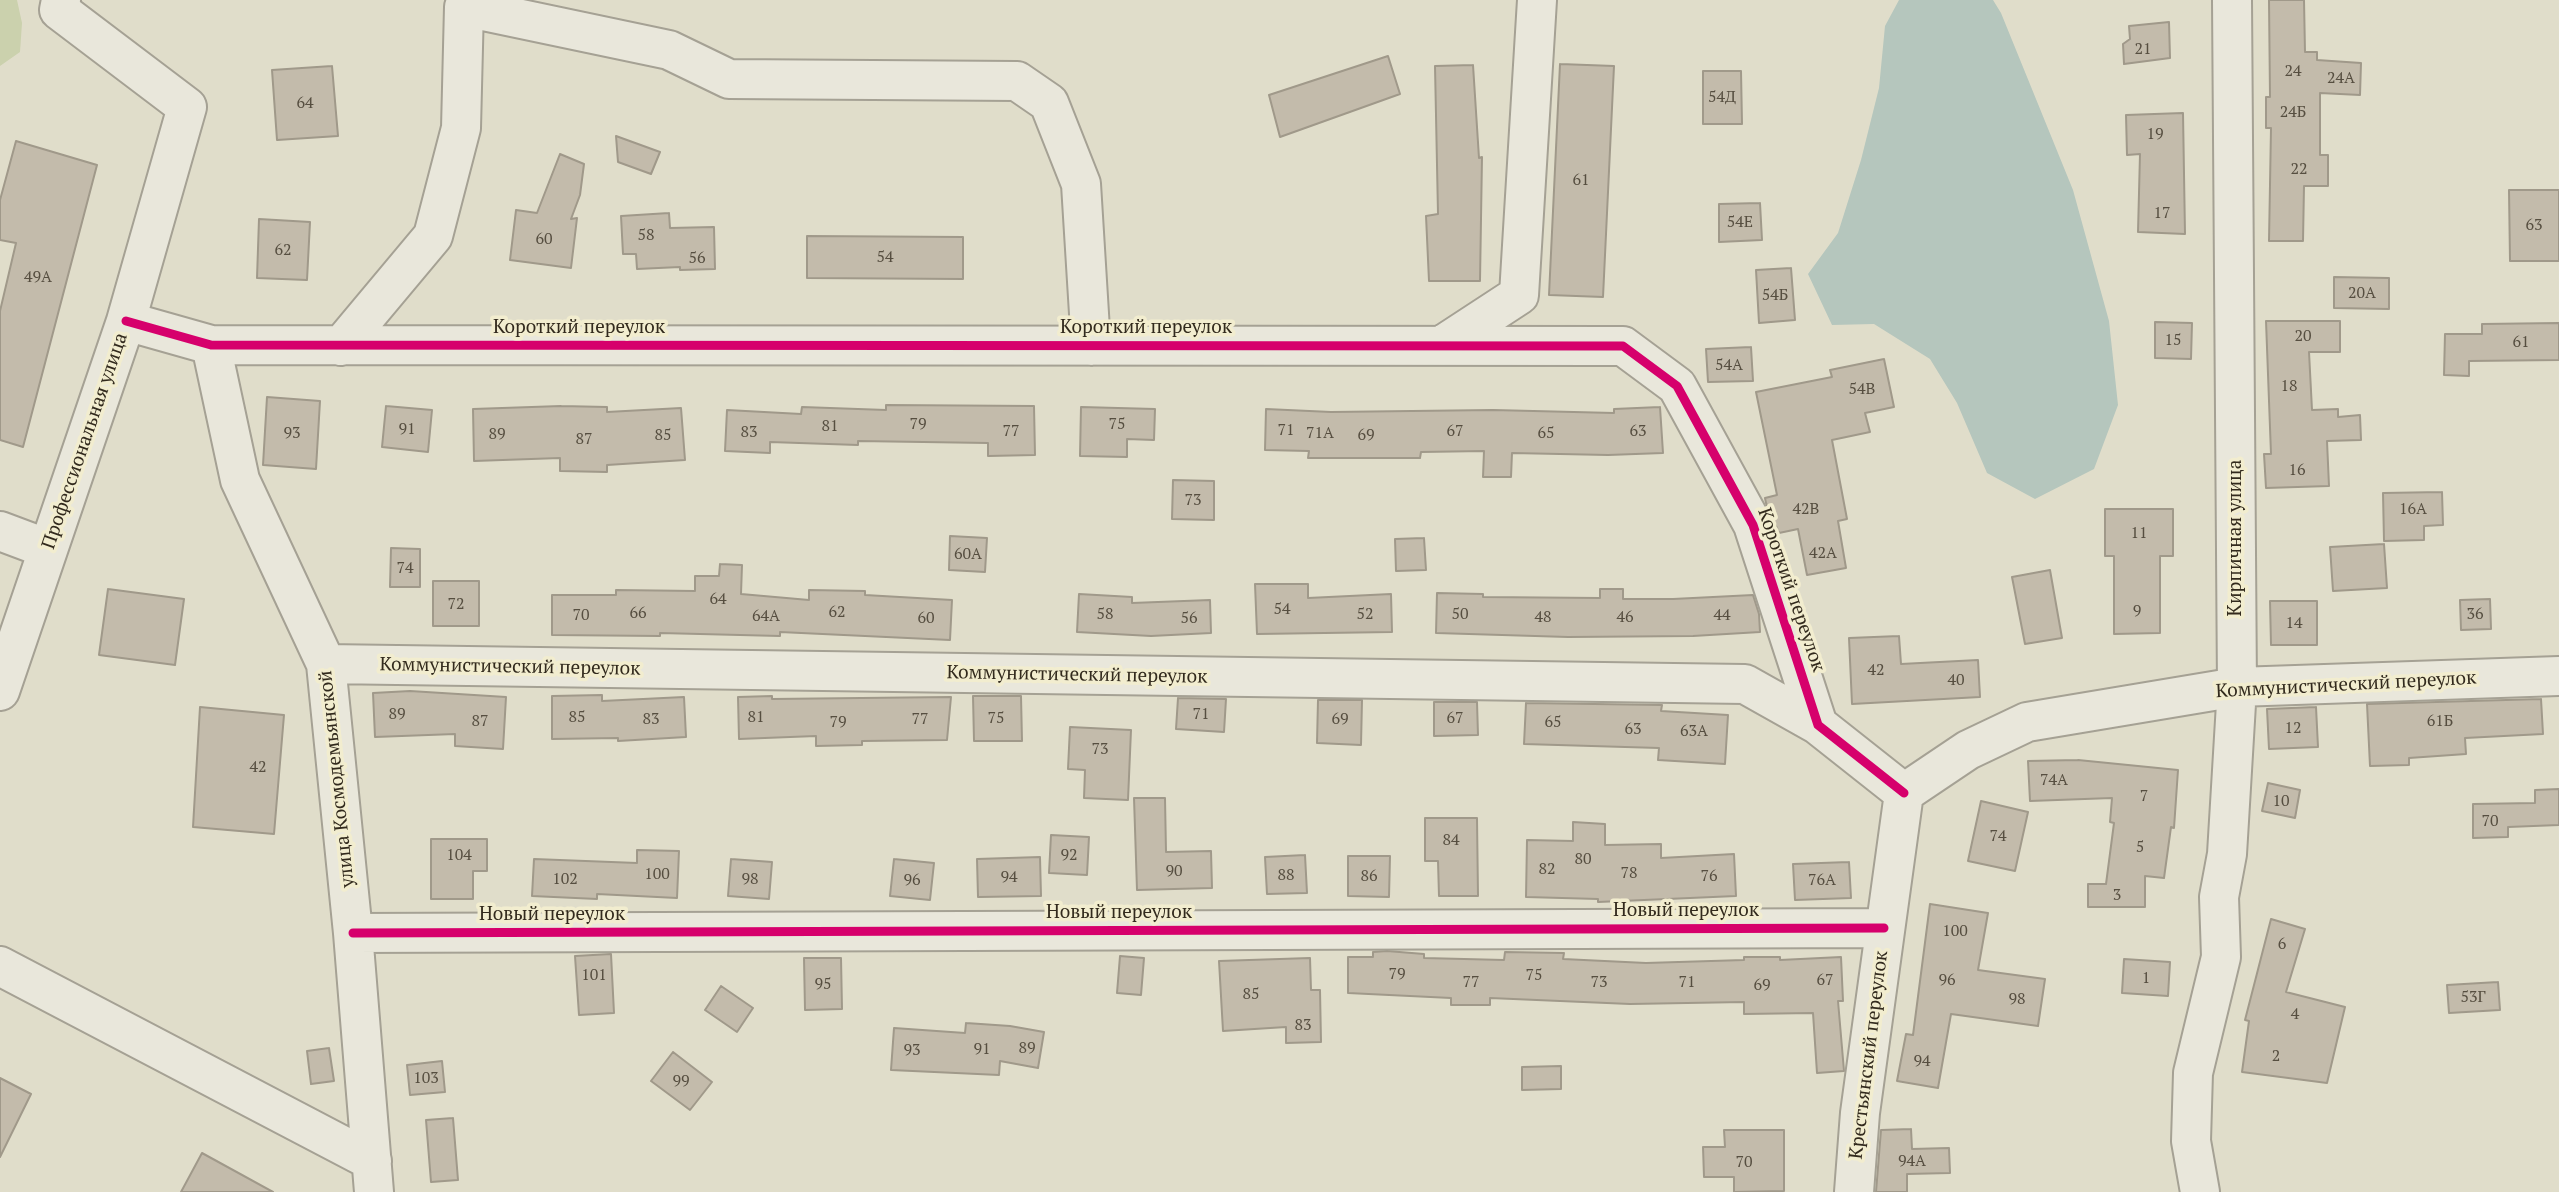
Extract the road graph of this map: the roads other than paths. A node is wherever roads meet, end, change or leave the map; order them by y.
1 (61, 0) edge
2 (1537, 0) edge
3 (2232, 0) edge
4 (126, 321) junction
5 (211, 345) junction
6 (341, 346) junction
7 (1091, 346) junction
8 (1441, 346) junction
9 (0, 531) edge
10 (48, 549) junction
11 (326, 664) junction
12 (2559, 676) edge
13 (2237, 687) junction
14 (0, 691) edge
15 (1818, 725) junction
16 (1904, 793) junction
17 (1884, 928) junction
18 (353, 933) junction
19 (0, 966) edge
20 (373, 1176) edge
21 (1854, 1192) edge
22 (2200, 1192) edge

1 - 4 street, Профессиональная улица
2 - 8 street
3 - 13 street, Кирпичная улица
4 - 5 street, Короткий переулок
4 - 10 street, Профессиональная улица
5 - 6 street, Короткий переулок
5 - 11 street, улица Космодемьянской
6 - 7 street, Короткий переулок
6 - 7 street
7 - 8 street, Короткий переулок
8 - 15 street, Короткий переулок
9 - 10 street
10 - 14 street, Профессиональная улица
11 - 15 street, Коммунистический переулок
11 - 18 street, улица Космодемьянской
12 - 13 street, Коммунистический переулок
13 - 16 street, Коммунистический переулок
13 - 22 street, Кирпичная улица
15 - 16 street
16 - 17 street, Крестьянский переулок
17 - 18 street, Новый переулок
17 - 21 street, Крестьянский переулок
18 - 20 street, улица Космодемьянской
19 - 20 street

